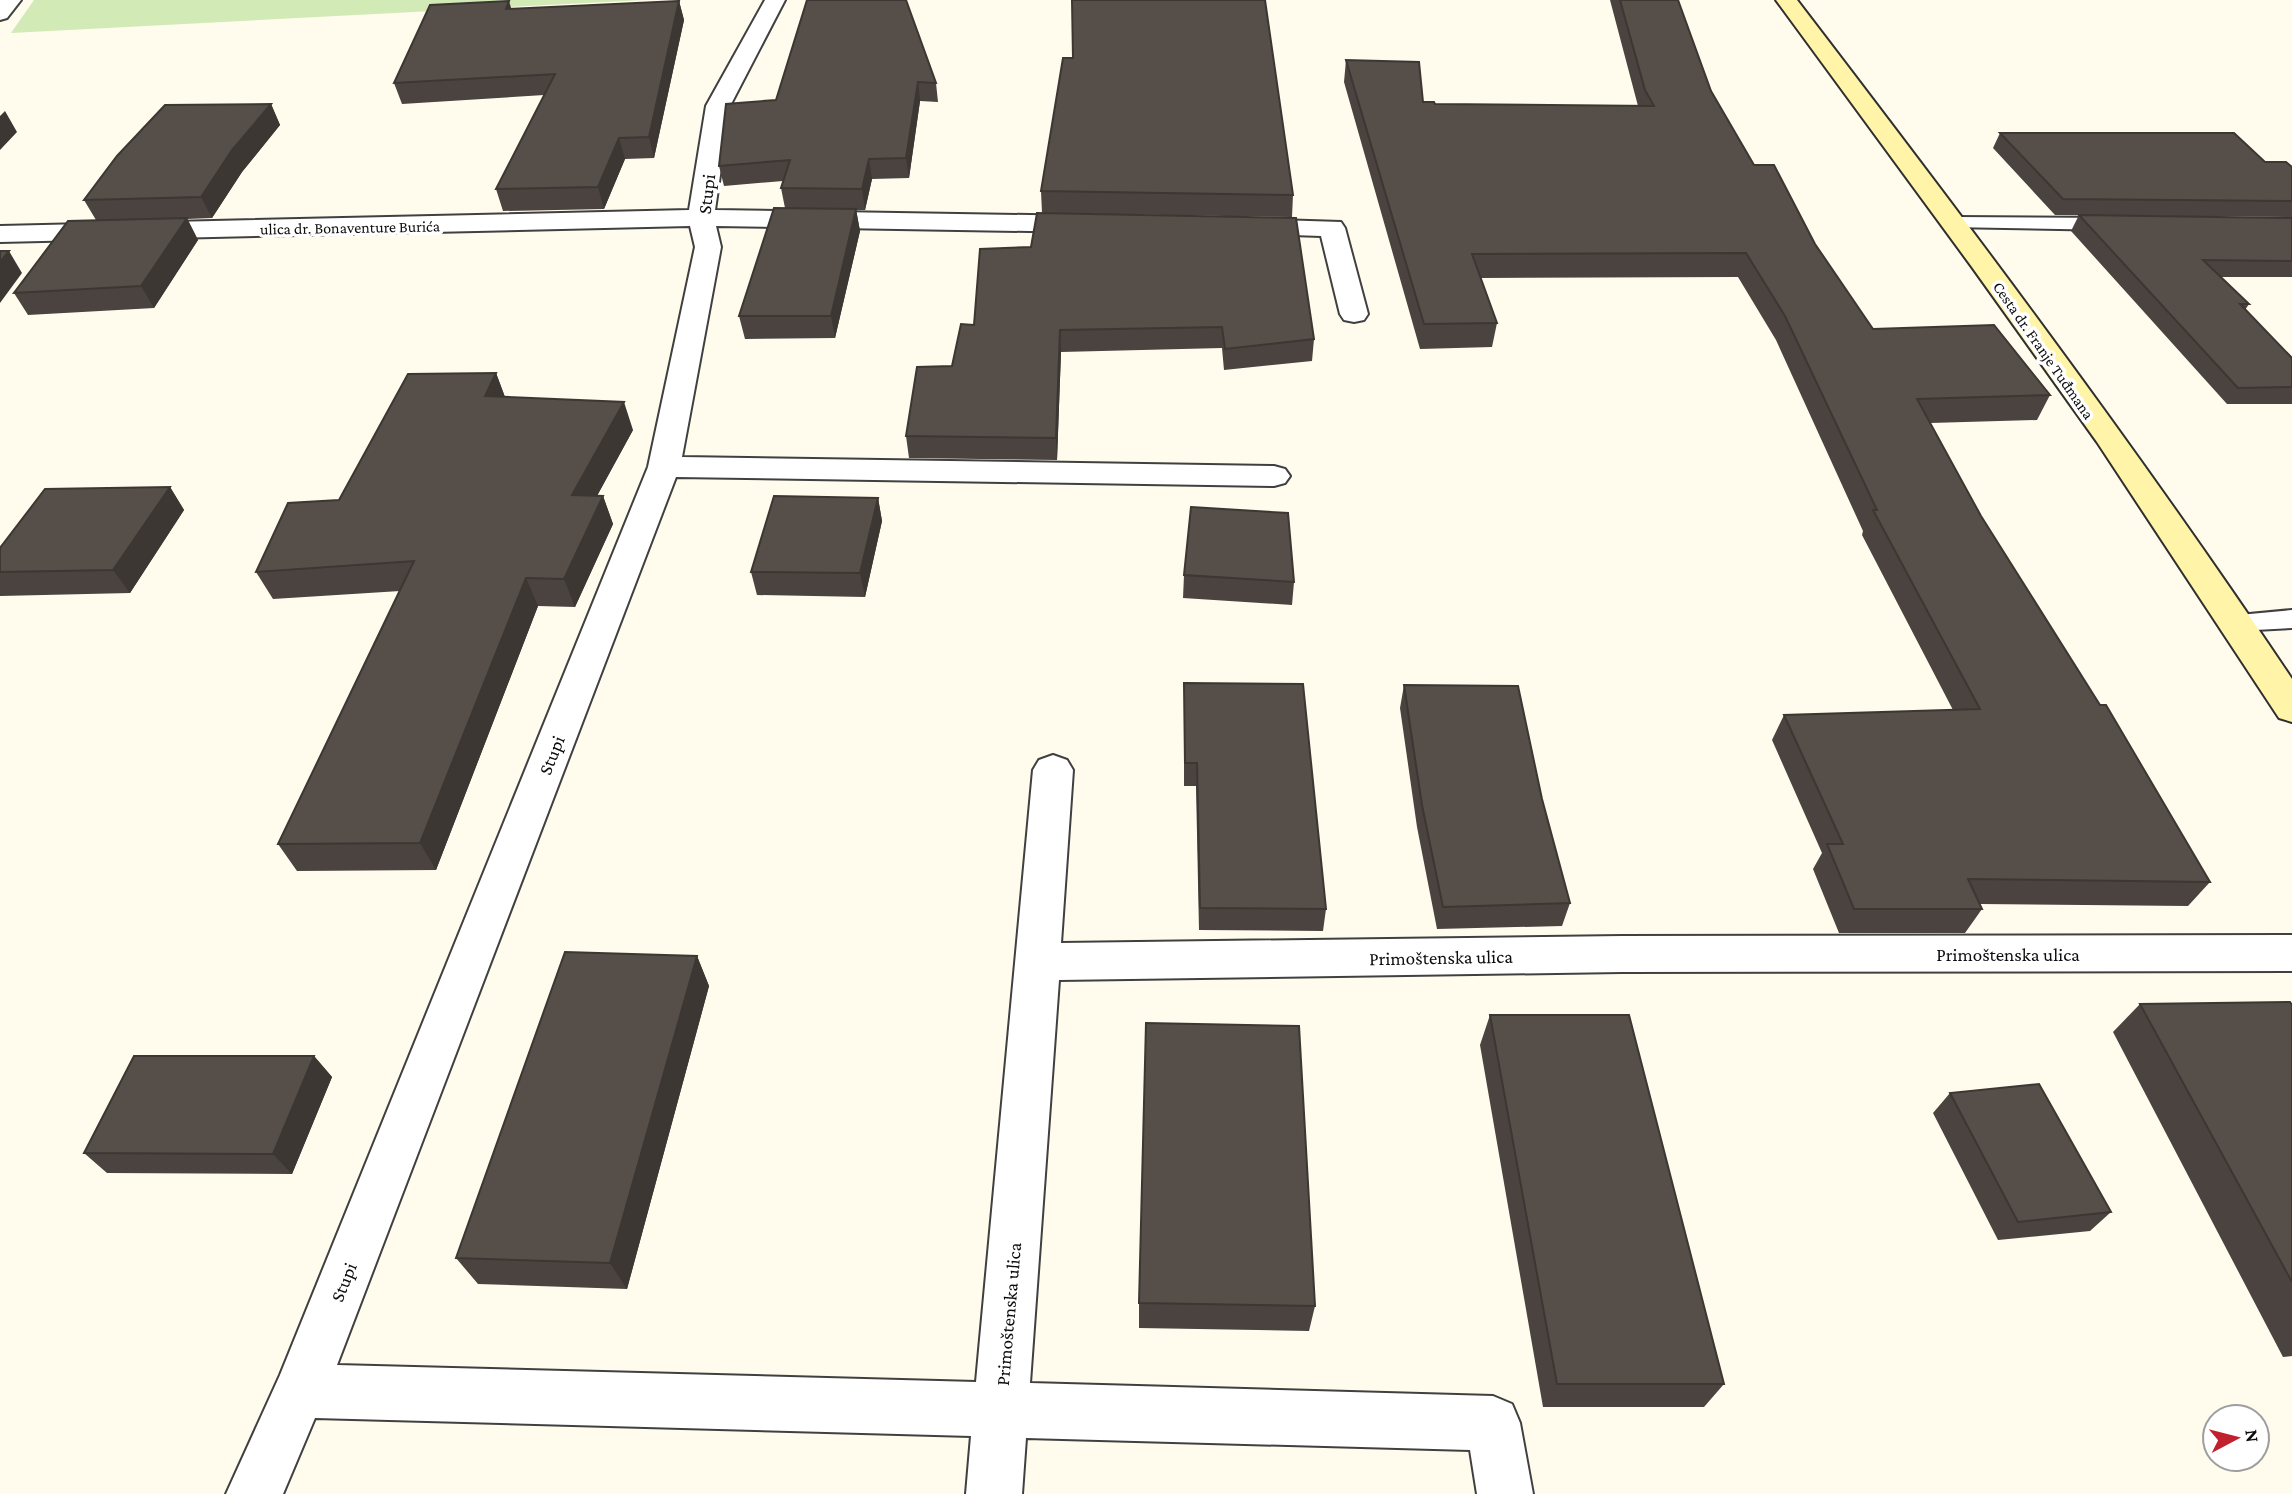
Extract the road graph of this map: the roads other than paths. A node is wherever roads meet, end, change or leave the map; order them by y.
1 (11, 0) edge
2 (775, 0) edge
3 (1786, 0) edge
4 (0, 14) edge
5 (701, 218) junction
6 (1955, 223) junction
7 (2130, 224) edge
8 (1112, 225) edge
9 (1222, 226) edge
10 (0, 234) edge
11 (1354, 314) dead end
12 (664, 467) junction
13 (1273, 476) dead end
14 (2292, 619) edge
15 (2237, 622) junction
16 (2292, 708) edge
17 (1053, 770) dead end
18 (2292, 953) edge
19 (1038, 962) junction
20 (300, 1391) junction
21 (1000, 1409) junction
22 (254, 1494) edge
23 (994, 1494) edge
24 (1505, 1494) edge

1 - 4 street
2 - 5 street, Stupi
3 - 6 main road, Cesta dr. Franje Tuđmana
5 - 8 street, ulica dr. Bonaventure Burića
5 - 10 street, ulica dr. Bonaventure Burića
5 - 12 street, Stupi
6 - 7 lane
6 - 15 main road, Cesta dr. Franje Tuđmana
9 - 11 street
12 - 13 street
12 - 20 street, Stupi
14 - 15 lane
15 - 16 main road, Cesta dr. Franje Tuđmana
17 - 19 street
18 - 19 street, Primoštenska ulica
19 - 21 street, Primoštenska ulica
20 - 21 street
20 - 22 street, Stupi
21 - 23 street, Primoštenska ulica
21 - 24 street

